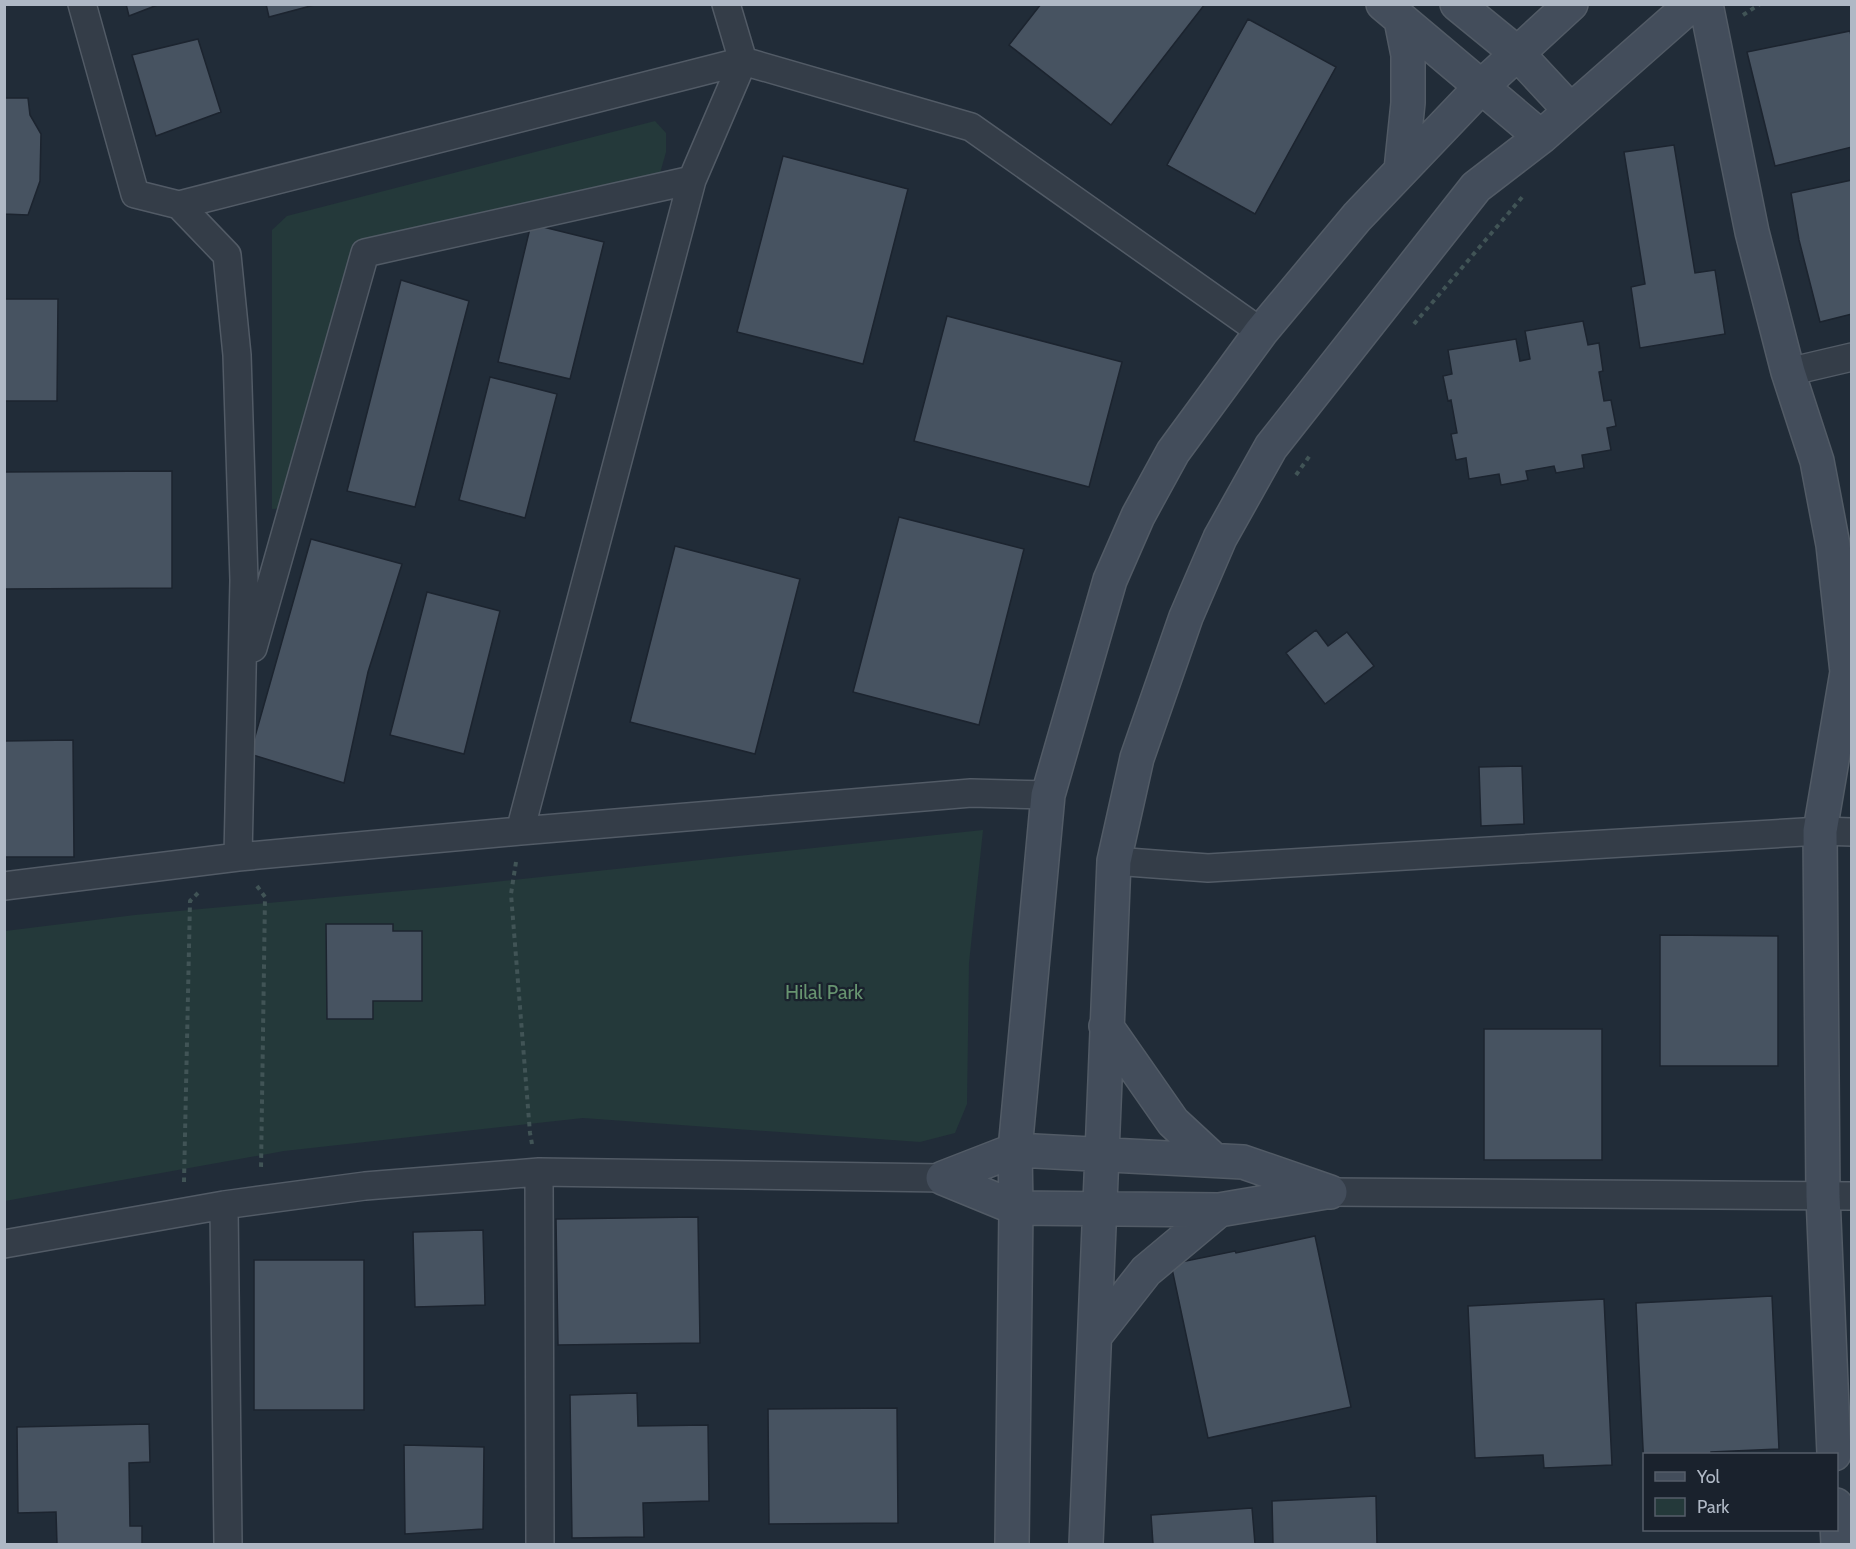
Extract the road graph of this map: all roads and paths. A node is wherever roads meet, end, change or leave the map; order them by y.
1 (82, 4) edge
2 (726, 4) edge
3 (1456, 4) edge
4 (1571, 4) edge
5 (1692, 4) edge
6 (1706, 4) edge
7 (1760, 4) edge
8 (1392, 12) edge
9 (1713, 39) junction
10 (1517, 53) junction
11 (743, 61) junction
12 (1482, 86) junction
13 (1570, 110) junction
14 (1541, 137) junction
15 (1401, 170) junction
16 (692, 180) junction
17 (1532, 188) dead end
18 (179, 205) junction
19 (1261, 332) junction
20 (1407, 333) dead end
21 (1851, 357) edge
22 (1788, 372) junction
23 (1313, 452) dead end
24 (1295, 477) dead end
25 (1849, 672) edge
26 (243, 685) junction
27 (1048, 795) junction
28 (520, 831) junction
29 (1836, 832) edge
30 (238, 857) junction
31 (1114, 861) junction
32 (4, 886) edge
33 (1106, 1026) junction
34 (1015, 1150) junction
35 (1101, 1155) junction
36 (1214, 1161) junction
37 (538, 1172) junction
38 (943, 1178) junction
39 (1330, 1192) junction
40 (1837, 1196) edge
41 (260, 1201) junction
42 (224, 1205) junction
43 (1016, 1208) junction
44 (1099, 1210) junction
45 (1219, 1210) junction
46 (183, 1213) junction
47 (4, 1244) edge
48 (1095, 1336) junction
49 (1834, 1453) edge
50 (228, 1545) edge
51 (540, 1545) edge
52 (1012, 1545) edge
53 (1086, 1545) edge

1 - 18 street
2 - 11 street
3 - 10 main road
4 - 10 main road
5 - 13 main road
6 - 9 main road
7 - 9 path
8 - 12 main road
8 - 15 main road
9 - 22 main road
10 - 12 main road
10 - 13 main road
11 - 16 street
11 - 18 street
11 - 19 street
12 - 14 main road
12 - 15 main road
13 - 14 main road
14 - 31 main road
15 - 19 main road
16 - 26 street
16 - 28 street
17 - 20 path
18 - 26 street
19 - 27 main road
21 - 22 street
22 - 25 main road
23 - 24 path
25 - 29 main road
26 - 30 street
27 - 28 street
27 - 34 main road
28 - 30 street
28 - 37 path
29 - 31 street
29 - 40 main road
30 - 32 street
30 - 41 path
30 - 46 path
31 - 33 main road
33 - 35 main road
33 - 36 main road
34 - 35 main road
34 - 38 main road
34 - 43 main road
35 - 36 main road
35 - 44 main road
36 - 39 main road
37 - 38 street
37 - 41 street
37 - 51 street
38 - 43 main road
39 - 40 street
39 - 45 main road
40 - 49 main road
41 - 42 street
42 - 46 street
42 - 50 street
43 - 44 main road
43 - 52 main road
44 - 45 main road
44 - 48 main road
45 - 48 main road
46 - 47 street
48 - 53 main road

